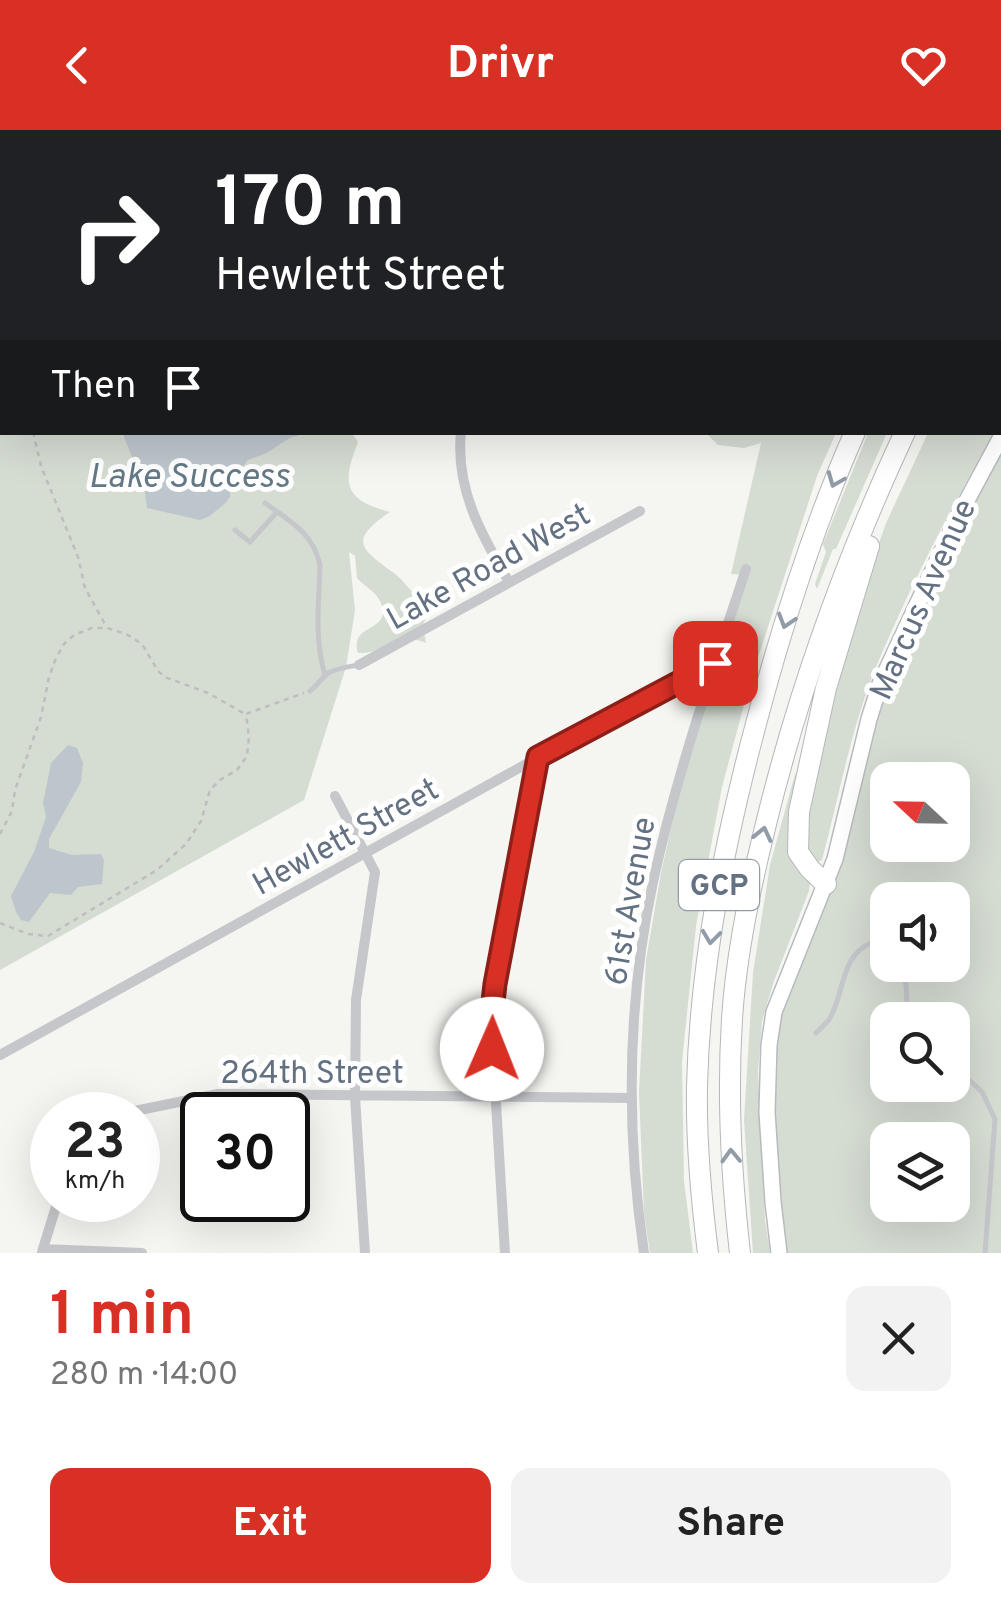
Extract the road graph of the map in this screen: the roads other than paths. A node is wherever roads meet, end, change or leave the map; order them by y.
1 (461, 435) edge
2 (854, 435) edge
3 (907, 435) edge
4 (908, 435) edge
5 (1001, 436) edge
6 (265, 504) dead end
7 (640, 511) dead end
8 (277, 512) junction
9 (235, 530) dead end
10 (746, 569) dead end
11 (509, 582) junction
12 (715, 663) junction
13 (359, 665) joint
14 (324, 676) junction
15 (310, 690) road end
16 (538, 757) junction
17 (334, 796) dead end
18 (365, 854) junction
19 (826, 884) junction
20 (870, 943) edge
21 (816, 1033) dead end
22 (0, 1054) edge
23 (970, 1081) edge
24 (355, 1096) junction
25 (494, 1098) junction
26 (632, 1098) junction
27 (160, 1106) edge
28 (51, 1222) edge
29 (42, 1251) edge
30 (142, 1253) edge
31 (365, 1253) edge
32 (505, 1253) edge
33 (644, 1253) edge
34 (708, 1253) edge
35 (740, 1253) edge
36 (779, 1253) edge
37 (986, 1253) edge

1 - 11 street
2 -> 34 highway, GCP
35 -> 3 highway, GCP
4 - 19 highway
5 - 19 main road, Marcus Avenue
6 - 8 lane
7 - 11 street, Lake Road West
8 - 9 lane
8 - 14 lane
10 - 12 street, 61st Avenue
11 - 13 street, Lake Road West
12 - 16 street, Hewlett Street
12 - 26 street, 61st Avenue
13 - 14 lane
14 - 15 lane
16 - 18 street, Hewlett Street
16 - 25 street
17 - 18 street
18 - 22 street, Hewlett Street
18 - 24 street
19 - 36 main road, Marcus Avenue
20 - 21 lane
23 - 37 lane
24 - 25 street, 264th Street
24 - 27 street, 264th Street
24 - 31 street
25 - 26 street, 264th Street
25 - 32 street
26 - 33 street, 61st Avenue
28 - 29 street
29 - 30 street

